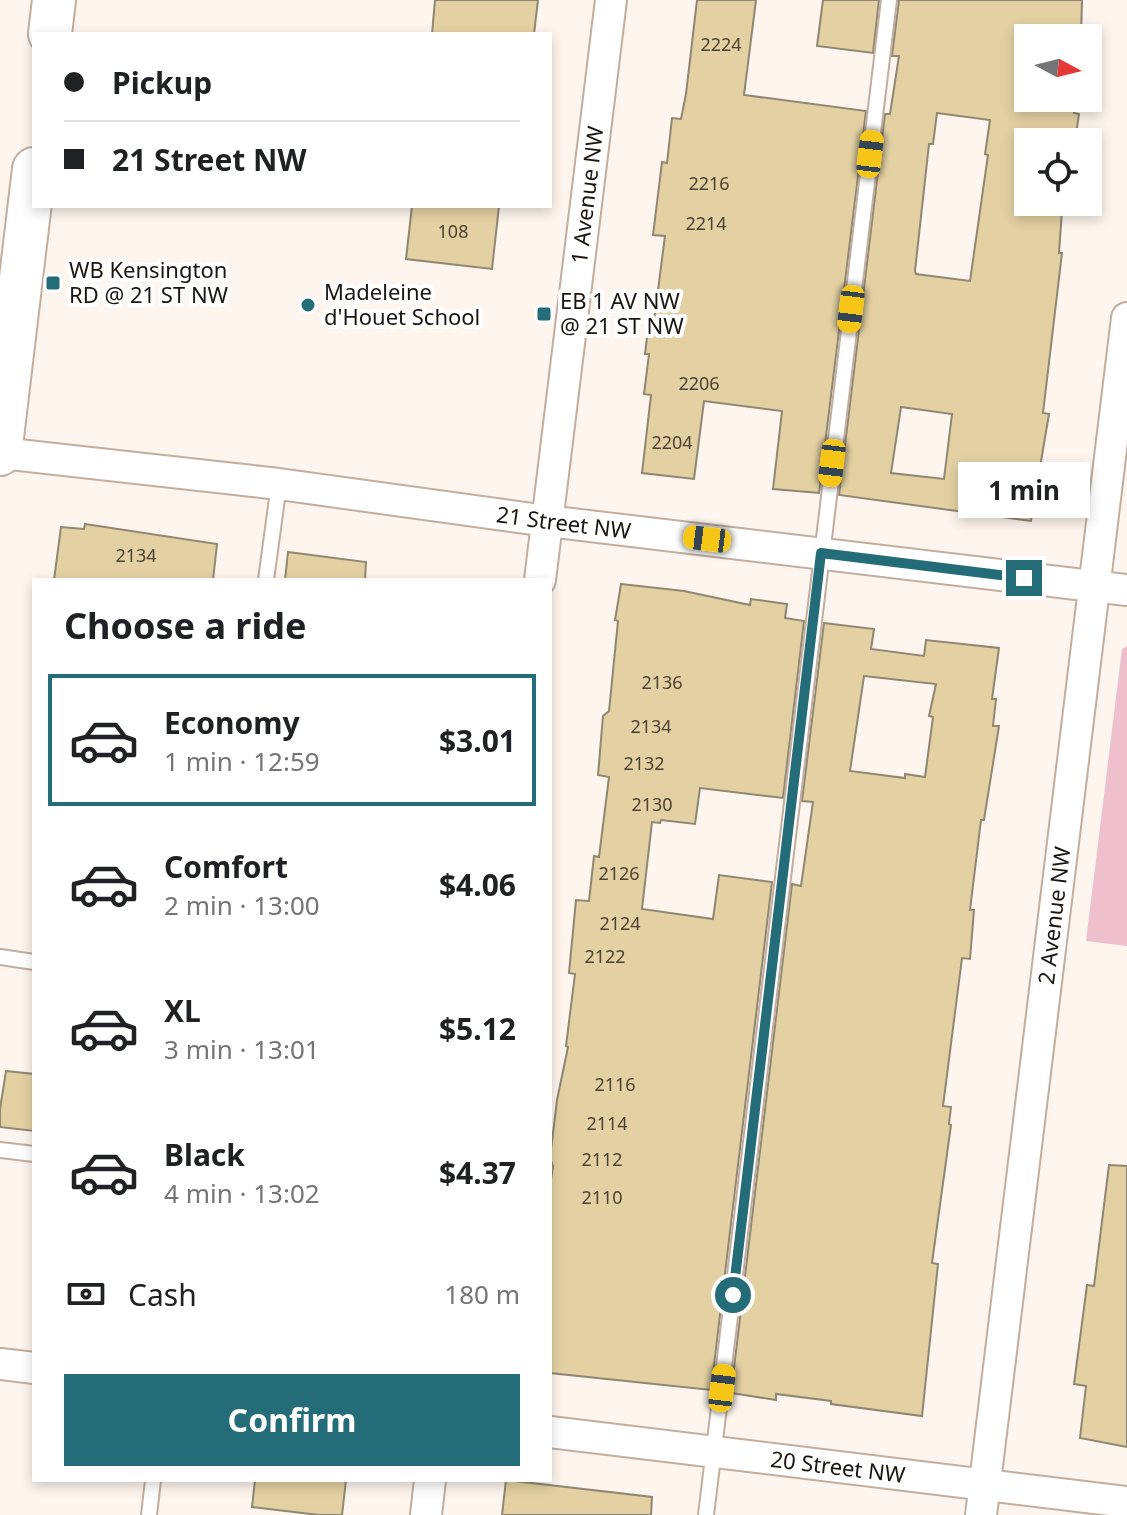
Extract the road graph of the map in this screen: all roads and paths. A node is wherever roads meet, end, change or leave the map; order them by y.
1 (54, 0) edge
2 (611, 0) edge
3 (889, 0) edge
4 (50, 32) edge
5 (32, 186) edge
6 (1127, 318) edge
7 (0, 453) edge
8 (279, 484) junction
9 (547, 521) junction
10 (821, 553) junction
11 (266, 578) edge
12 (540, 578) edge
13 (1094, 586) junction
14 (1127, 590) edge
15 (0, 957) edge
16 (32, 962) edge
17 (0, 1150) edge
18 (32, 1154) edge
19 (0, 1364) edge
20 (32, 1368) edge
21 (552, 1432) edge
22 (714, 1450) junction
23 (153, 1482) edge
24 (430, 1482) edge
25 (984, 1484) junction
26 (1127, 1502) edge
27 (149, 1515) edge
28 (426, 1515) edge
29 (706, 1515) edge
30 (981, 1515) edge

1 - 4 street
2 - 9 street, 1 Avenue NW
3 - 10 lane
5 - 7 street
6 - 13 street, 2 Avenue NW
7 - 8 street, 21 Street NW
8 - 9 street, 21 Street NW
8 - 11 lane
9 - 10 street, 21 Street NW
9 - 12 street, 1 Avenue NW
10 - 13 street, 21 Street NW
10 - 22 lane
13 - 14 street, 21 Street NW
13 - 25 street, 2 Avenue NW
15 - 16 lane
17 - 18 lane
19 - 20 street
21 - 22 street, 20 Street NW
22 - 25 street, 20 Street NW
22 - 29 lane
23 - 27 lane
24 - 28 street
25 - 26 street, 20 Street NW
25 - 30 street, 2 Avenue NW

